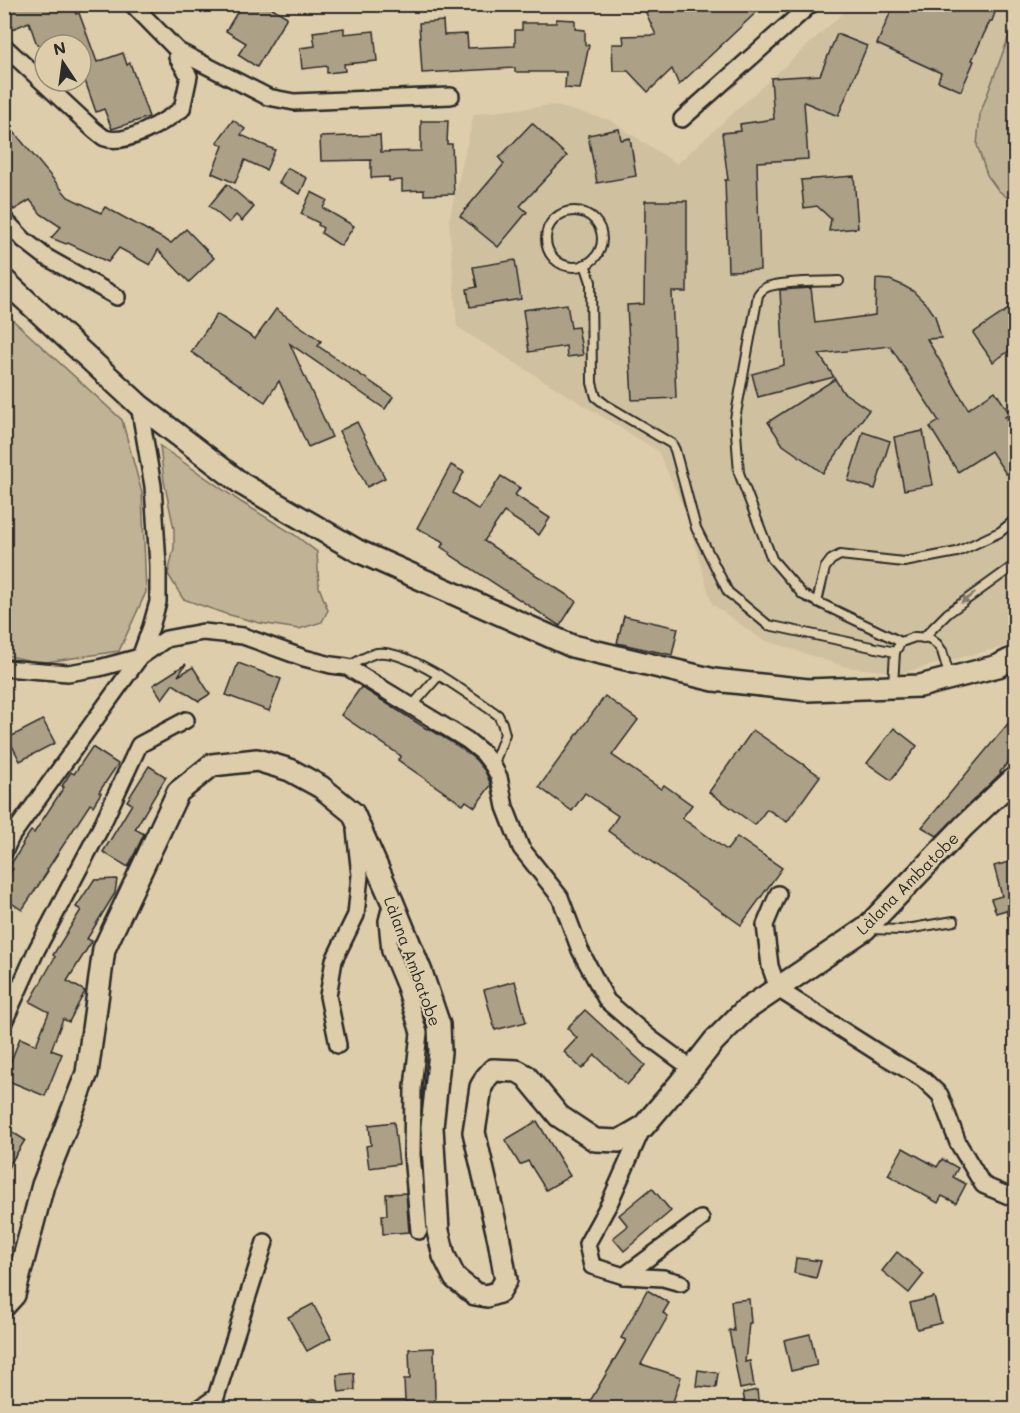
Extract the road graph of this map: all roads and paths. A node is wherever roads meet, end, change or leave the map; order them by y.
1 (132, 4) edge
2 (811, 4) edge
3 (4, 46) edge
4 (178, 51) junction
5 (451, 96) dead end
6 (682, 119) dead end
7 (4, 219) edge
8 (585, 264) junction
9 (4, 280) edge
10 (839, 281) dead end
11 (117, 297) dead end
12 (139, 405) junction
13 (1016, 519) edge
14 (1016, 564) edge
15 (818, 602) junction
16 (923, 638) junction
17 (901, 642) junction
18 (895, 652) junction
19 (140, 657) junction
20 (1016, 657) edge
21 (347, 667) junction
22 (4, 668) edge
23 (439, 675) junction
24 (950, 678) junction
25 (893, 687) junction
26 (412, 706) junction
27 (186, 720) dead end
28 (493, 765) junction
29 (1016, 777) edge
30 (353, 813) junction
31 (4, 852) edge
32 (778, 894) dead end
33 (392, 901) junction
34 (954, 921) dead end
35 (865, 930) junction
36 (778, 989) junction
37 (4, 1022) edge
38 (338, 1045) dead end
39 (692, 1069) junction
40 (643, 1127) junction
41 (1016, 1199) edge
42 (701, 1219) dead end
43 (419, 1231) dead end
44 (265, 1242) dead end
45 (624, 1276) junction
46 (681, 1283) dead end
47 (4, 1306) edge
48 (200, 1408) edge

1 - 4 street
2 - 6 street
3 - 4 street
4 - 5 street
7 - 11 street
8 - 8 lane
8 - 18 lane
9 - 12 street
10 - 15 lane
12 - 19 street
12 - 25 street
13 - 15 lane
14 -> 16 lane
15 - 17 lane
16 - 17 lane
16 - 24 lane
17 - 18 lane
18 - 25 lane
19 - 21 street
19 - 22 street
19 - 31 street
20 - 24 street
21 - 23 lane
21 - 26 street
23 - 26 lane
23 - 28 lane
24 - 25 street
26 - 28 street
27 - 37 street
28 - 39 street
29 - 35 street, Làlana Ambatobe
30 - 33 street, Làlana Ambatobe
30 - 38 street
30 - 47 street, Làlana Ambatobe
32 - 36 street
33 - 40 street, Làlana Ambatobe
33 - 43 street
34 - 35 lane
35 - 36 street, Làlana Ambatobe
36 - 39 street, Làlana Ambatobe
36 - 41 street
39 - 40 street, Làlana Ambatobe
40 - 45 street
42 - 45 street
44 - 48 street
45 - 46 street

